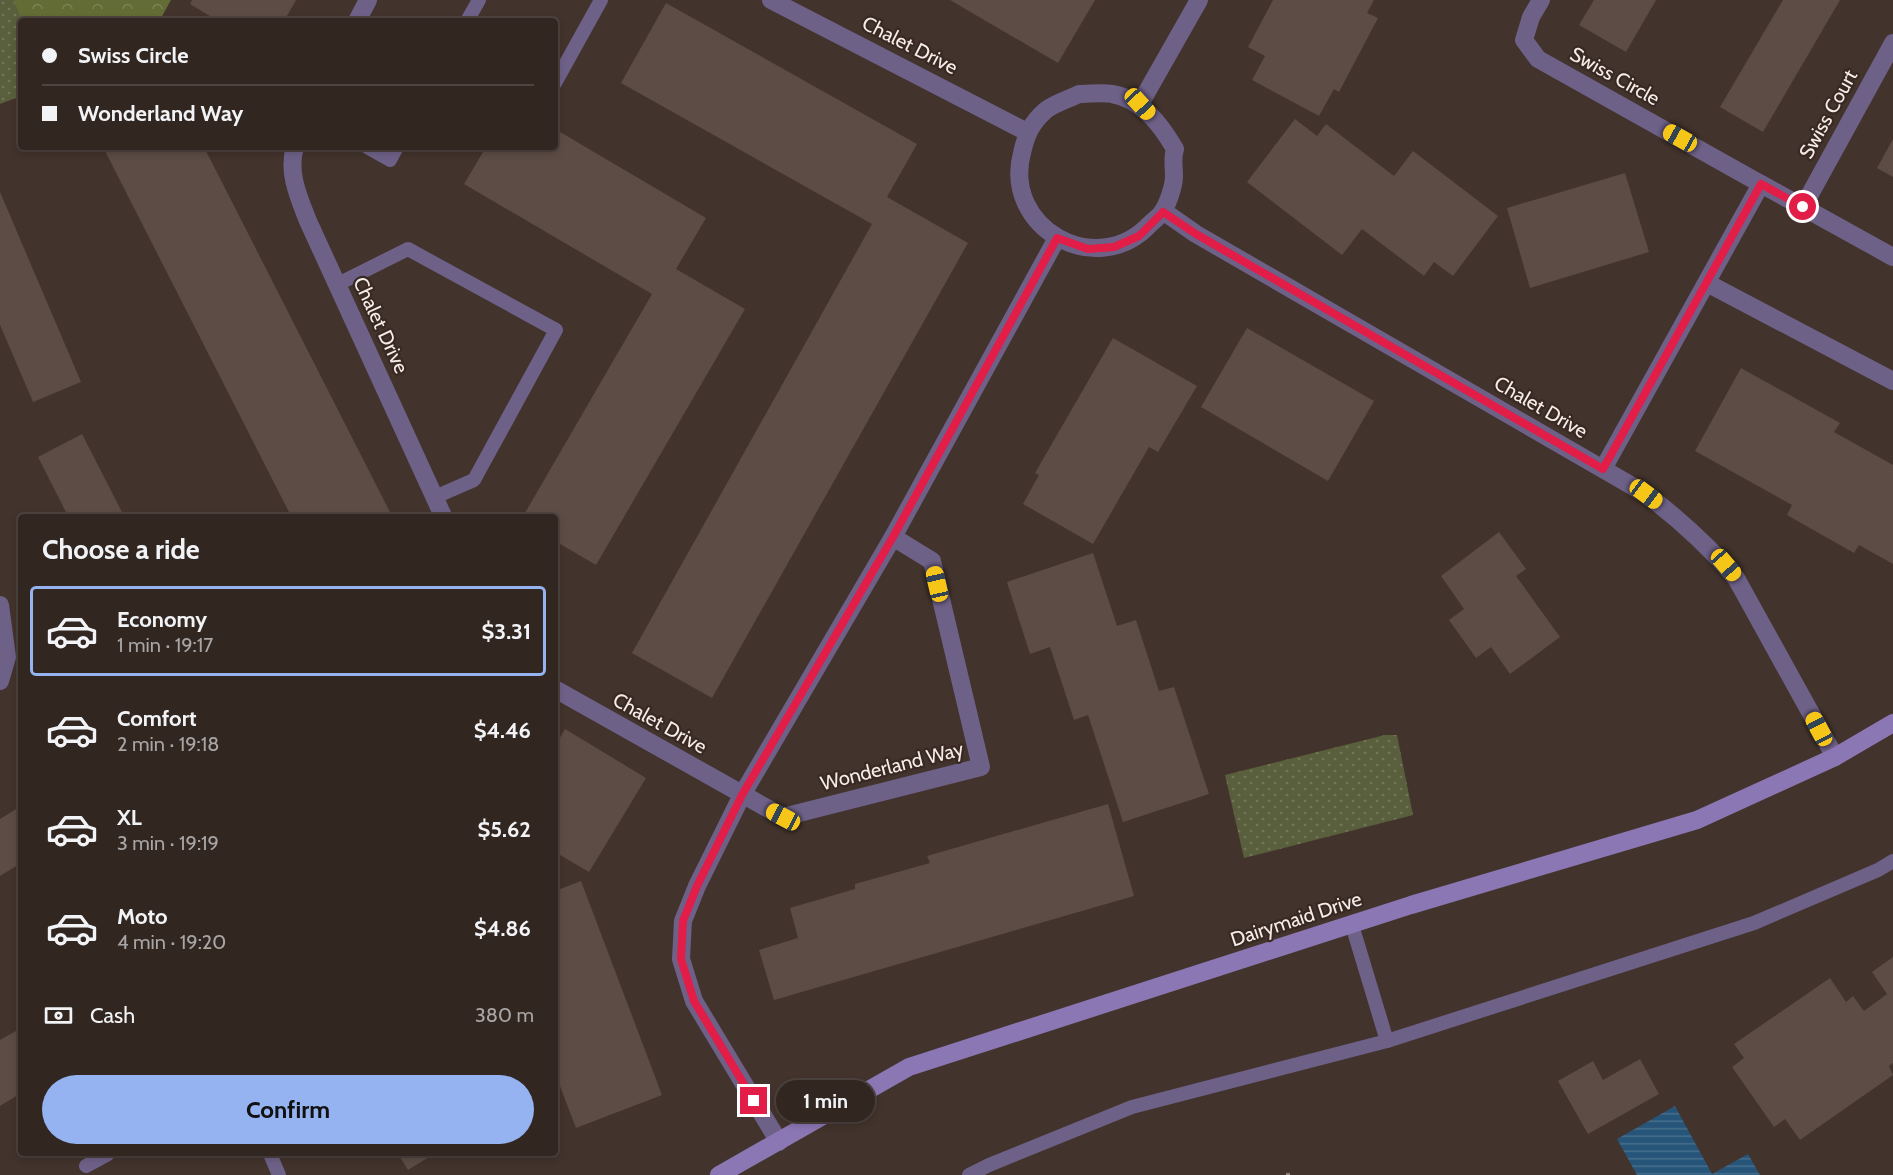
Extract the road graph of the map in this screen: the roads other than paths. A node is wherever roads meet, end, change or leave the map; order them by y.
1 (368, 0) edge
2 (479, 0) edge
3 (601, 0) edge
4 (771, 0) edge
5 (1199, 0) edge
6 (1541, 0) edge
7 (359, 18) edge
8 (469, 18) edge
9 (1893, 43) edge
10 (558, 78) edge
11 (1140, 104) junction
12 (1027, 132) junction
13 (294, 150) edge
14 (372, 150) edge
15 (395, 150) edge
16 (1761, 184) junction
17 (1803, 207) junction
18 (1163, 212) junction
19 (1057, 238) junction
20 (1893, 257) edge
21 (1707, 283) junction
22 (338, 284) junction
23 (1893, 381) edge
24 (1603, 469) junction
25 (435, 497) junction
26 (442, 514) edge
27 (893, 537) junction
28 (0, 605) edge
29 (0, 681) edge
30 (558, 691) edge
31 (1893, 723) edge
32 (1835, 757) junction
33 (742, 795) junction
34 (1893, 861) edge
35 (1352, 925) junction
36 (1387, 1041) junction
37 (779, 1142) junction
38 (104, 1156) edge
39 (271, 1156) edge
40 (86, 1166) dead end
41 (279, 1175) edge
42 (719, 1175) edge
43 (969, 1175) edge

1 - 7 street
2 - 8 lane
3 - 10 lane
4 - 12 street, Chalet Drive
5 - 11 street
6 - 16 street, Swiss Circle
9 - 17 street, Swiss Court
11 - 12 street
11 - 18 street
12 - 19 street
13 - 22 street, Chalet Drive
14 - 15 lane
16 - 17 street, Swiss Circle
16 - 21 street
17 - 20 street, Swiss Circle
18 - 19 street
18 - 24 street, Chalet Drive
19 - 27 street
21 - 23 street
21 - 24 street
22 - 25 street, Chalet Drive
22 - 25 lane
24 - 32 street, Chalet Drive
25 - 26 street, Chalet Drive
27 - 33 street
27 - 33 street, Wonderland Way
28 - 29 street
30 - 33 street, Chalet Drive
31 - 32 street, Dairymaid Drive
32 - 35 street, Dairymaid Drive
33 - 37 street
34 - 36 lane
35 - 36 lane
35 - 37 street, Dairymaid Drive
36 - 43 lane
37 - 42 street, Dairymaid Drive
38 - 40 lane
39 - 41 lane

